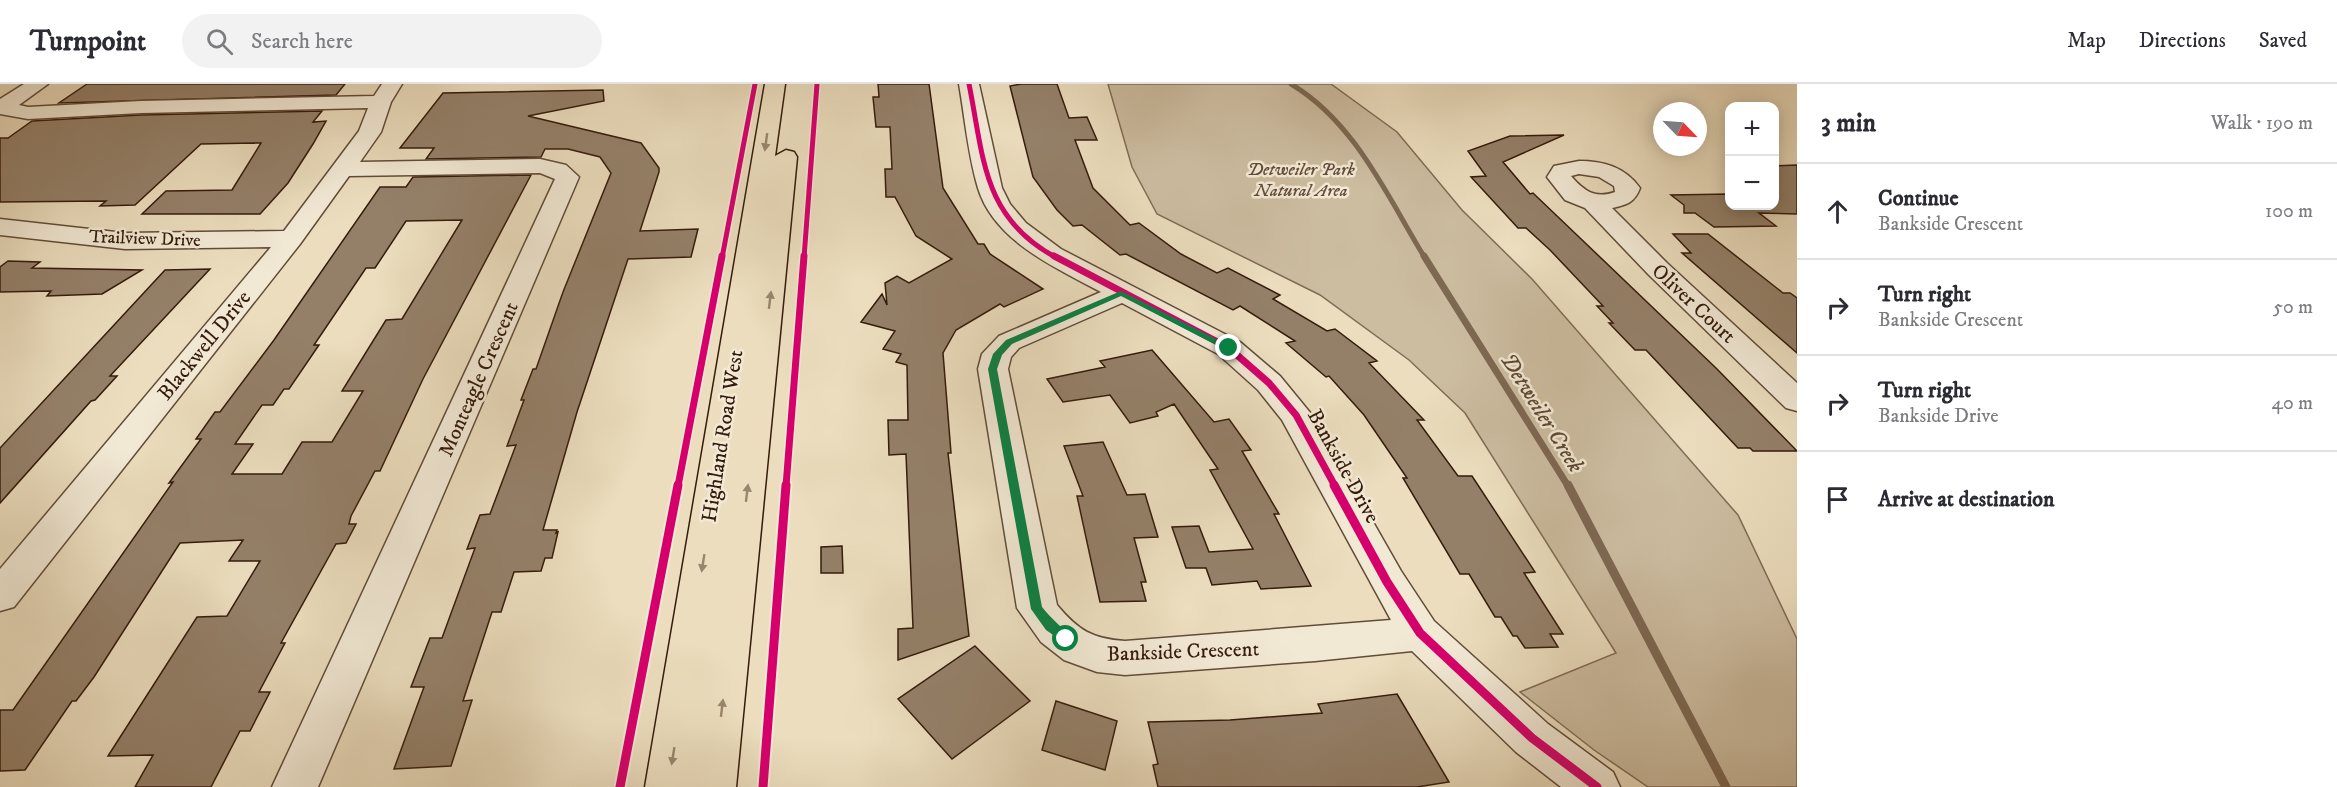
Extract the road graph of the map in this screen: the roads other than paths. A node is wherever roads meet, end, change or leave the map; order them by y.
1 (38, 84) edge
2 (775, 84) edge
3 (795, 84) edge
4 (969, 84) edge
5 (387, 93) edge
6 (344, 169) junction
7 (1594, 203) dead end
8 (0, 226) edge
9 (291, 239) junction
10 (1121, 293) junction
11 (1797, 401) edge
12 (0, 596) edge
13 (1420, 633) junction
14 (295, 787) edge
15 (668, 787) edge
16 (713, 787) edge
17 (1598, 787) edge

1 - 5 street
2 -> 15 main road, Highland Road West
16 -> 3 main road, Highland Road West
4 - 10 street, Bankside Drive
5 - 6 street, Blackwell Drive
6 - 9 street, Blackwell Drive
6 - 14 street, Monteagle Crescent
7 - 11 street, Oliver Court
8 - 9 street, Trailview Drive
9 - 12 street, Blackwell Drive
10 - 13 street, Bankside Drive
10 - 13 street, Bankside Crescent
13 - 17 street, Bankside Drive

